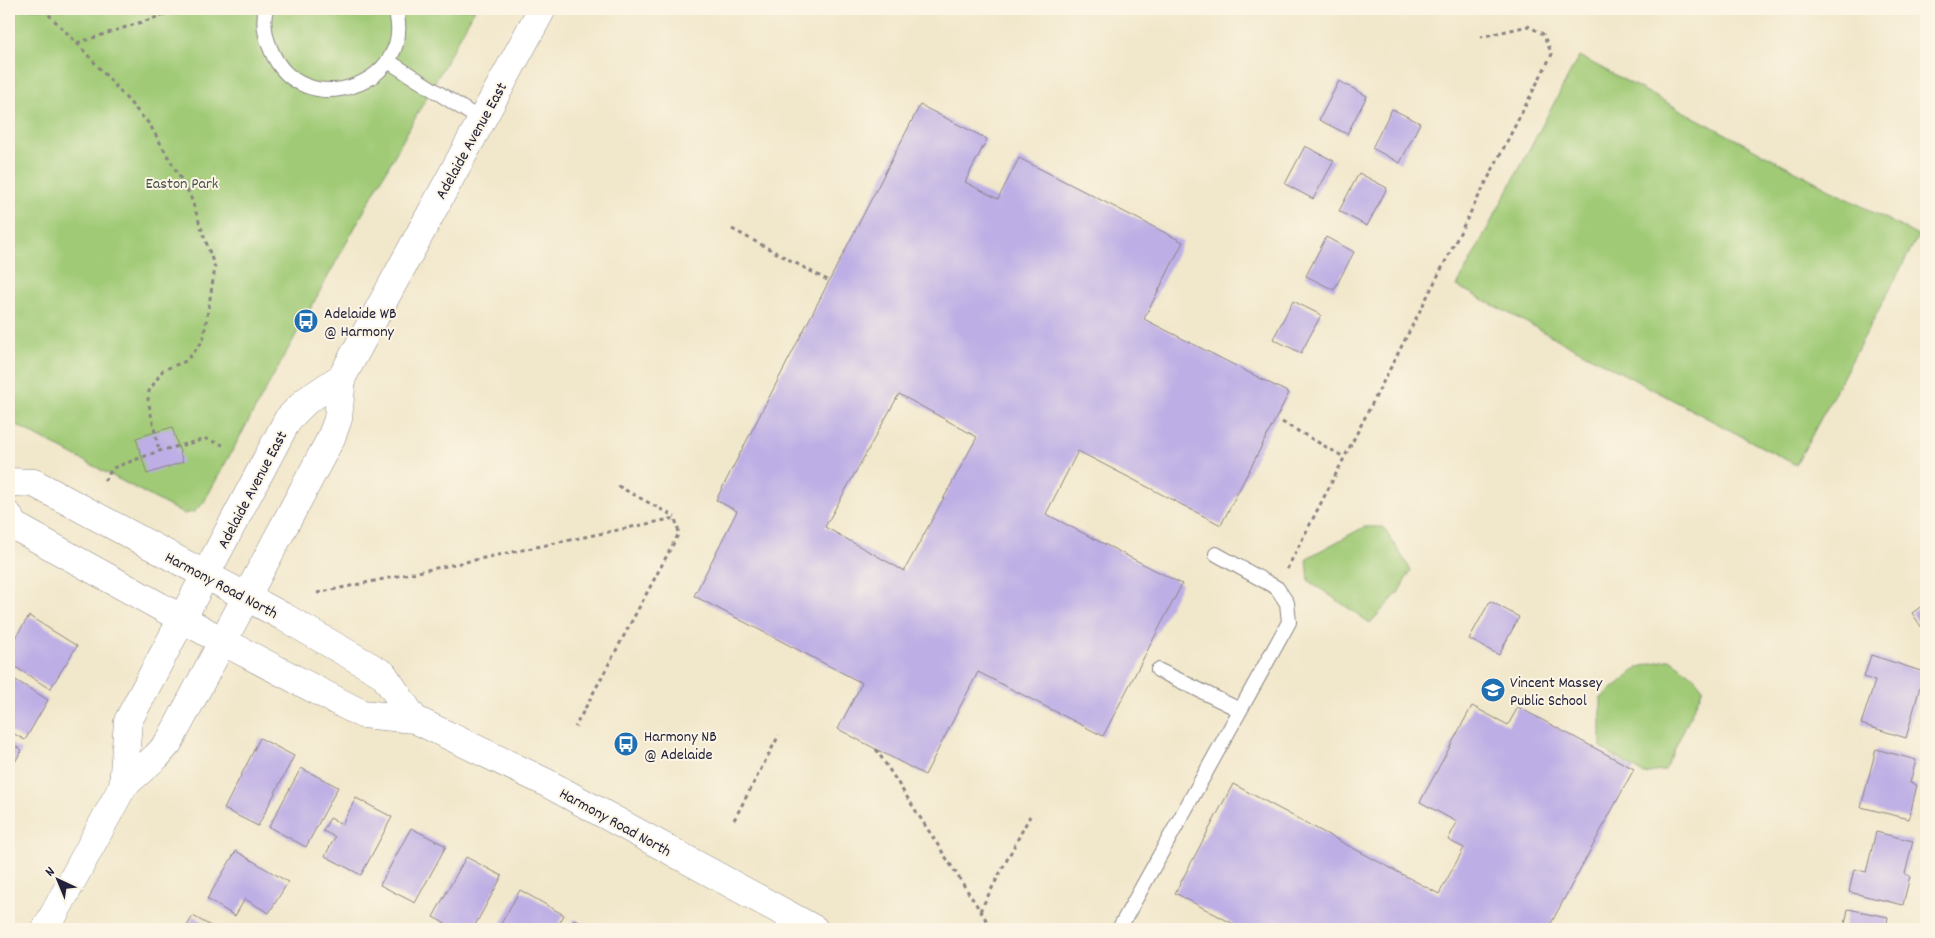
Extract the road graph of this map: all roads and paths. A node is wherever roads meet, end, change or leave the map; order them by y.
1 (43, 9) edge
2 (182, 9) edge
3 (266, 9) edge
4 (395, 9) edge
5 (542, 9) edge
6 (1481, 37) dead end
7 (77, 43) junction
8 (388, 61) junction
9 (481, 120) junction
10 (732, 229) dead end
11 (830, 281) dead end
12 (342, 377) junction
13 (1282, 422) dead end
14 (223, 445) dead end
15 (160, 452) junction
16 (1344, 457) junction
17 (104, 481) dead end
18 (9, 482) edge
19 (618, 486) dead end
20 (9, 516) edge
21 (675, 518) junction
22 (1216, 554) dead end
23 (205, 575) junction
24 (1278, 588) junction
25 (317, 593) dead end
26 (247, 598) junction
27 (182, 619) junction
28 (224, 642) junction
29 (1158, 670) dead end
30 (1240, 710) junction
31 (414, 719) junction
32 (575, 727) dead end
33 (779, 735) dead end
34 (876, 749) dead end
35 (123, 786) junction
36 (1030, 816) dead end
37 (734, 820) dead end
38 (980, 912) junction
39 (46, 929) edge
40 (814, 929) edge
41 (992, 929) edge
42 (1119, 929) edge

1 - 7 path
2 - 7 path
3 - 8 lane
4 - 8 lane
5 - 9 main road, Adelaide Avenue East
6 - 16 path
7 - 15 path
8 - 9 lane
9 - 12 main road, Adelaide Avenue East
10 - 11 path
12 - 23 main road, Adelaide Avenue East
12 - 26 main road, Adelaide Avenue East
13 - 16 path
14 - 15 path
15 - 17 path
16 - 24 path
18 - 23 main road, Harmony Road North
19 - 21 path
20 - 27 main road, Harmony Road North
21 - 25 path
21 - 32 path
22 - 24 lane
23 - 26 main road, Harmony Road North
23 - 27 main road, Adelaide Avenue East
24 - 30 lane
26 - 28 main road, Adelaide Avenue East
26 - 31 main road, Harmony Road North
27 - 28 main road, Harmony Road North
27 - 35 main road, Adelaide Avenue East
28 - 31 main road, Harmony Road North
28 - 35 main road, Adelaide Avenue East
29 - 30 lane
30 - 42 lane
31 - 40 main road, Harmony Road North
33 - 37 path
34 - 38 path
35 - 39 main road, Adelaide Avenue East
36 - 38 path
38 - 41 path

